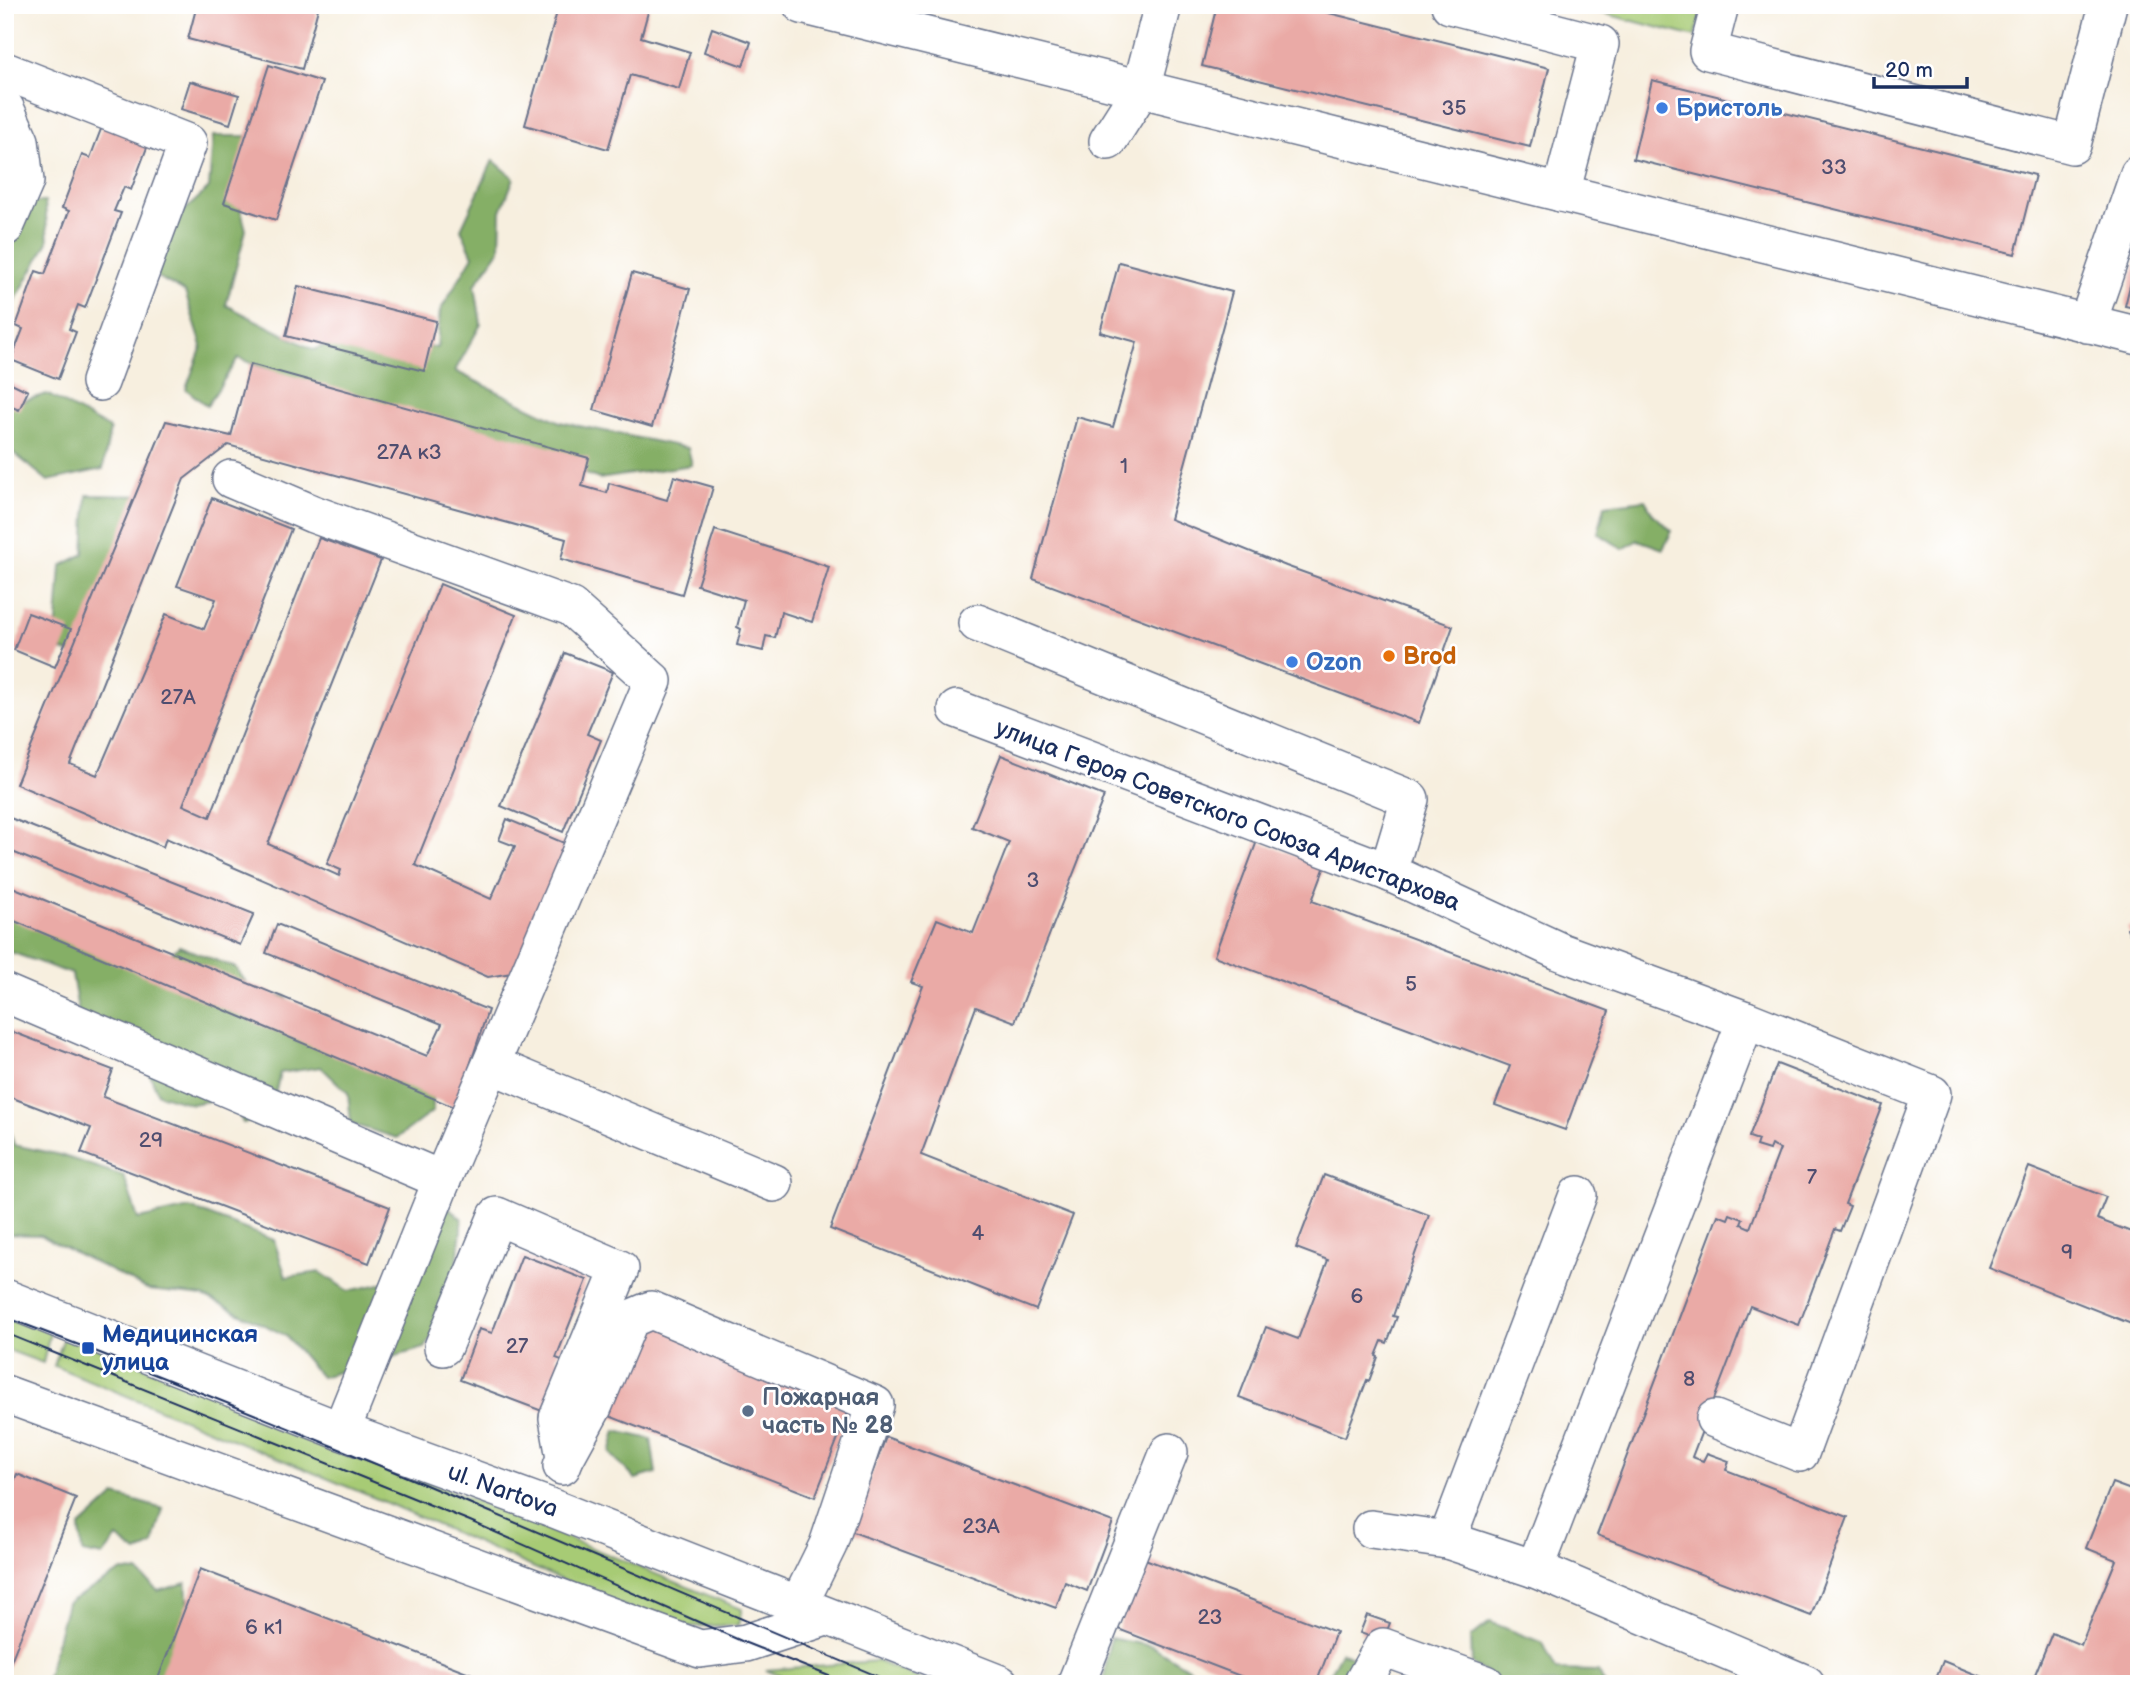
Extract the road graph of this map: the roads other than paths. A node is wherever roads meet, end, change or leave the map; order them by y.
1 (802, 5) edge
2 (1163, 5) edge
3 (1450, 5) edge
4 (1720, 5) edge
5 (2108, 5) edge
6 (5, 71) edge
7 (1141, 89) junction
8 (5, 108) edge
9 (1108, 141) dead end
10 (2139, 174) edge
11 (1561, 193) junction
12 (5, 228) edge
13 (2087, 324) junction
14 (2139, 336) edge
15 (100, 382) dead end
16 (231, 479) dead end
17 (977, 623) dead end
18 (957, 709) dead end
19 (1388, 872) junction
20 (5, 993) edge
21 (1746, 1020) junction
22 (492, 1065) junction
23 (442, 1180) junction
24 (774, 1183) dead end
25 (1578, 1195) dead end
26 (5, 1298) edge
27 (443, 1348) dead end
28 (5, 1394) edge
29 (1715, 1419) dead end
30 (341, 1431) junction
31 (1169, 1452) dead end
32 (565, 1458) junction
33 (547, 1506) junction
34 (1371, 1529) dead end
35 (1447, 1540) junction
36 (1535, 1569) junction
37 (812, 1612) junction
38 (1000, 1684) edge
39 (1076, 1684) edge
40 (1362, 1684) edge
41 (1486, 1684) edge
42 (1806, 1684) edge

1 - 7 street
2 - 7 street
3 - 11 street
4 - 5 street
6 - 15 street
7 - 9 street
7 - 11 street
8 - 12 street
10 - 13 street
11 - 13 street
13 - 14 street
16 - 22 street
17 - 19 street
18 - 19 street, улица Героя Советского Союза Аристархова
19 - 21 street, улица Героя Советского Союза Аристархова
20 - 23 street
21 - 29 street, улица Героя Советского Союза Аристархова
21 - 36 street
22 - 23 street
22 - 24 street
23 - 30 street
25 - 35 street
26 - 30 street, ul. Nartova
27 - 32 street
28 - 37 street
30 - 33 street, ul. Nartova
31 - 39 street
32 - 33 street
32 - 37 street
33 - 37 street, ul. Nartova
34 - 35 street
35 - 36 street
36 - 42 street
37 - 38 street, ul. Nartova
40 - 41 street

